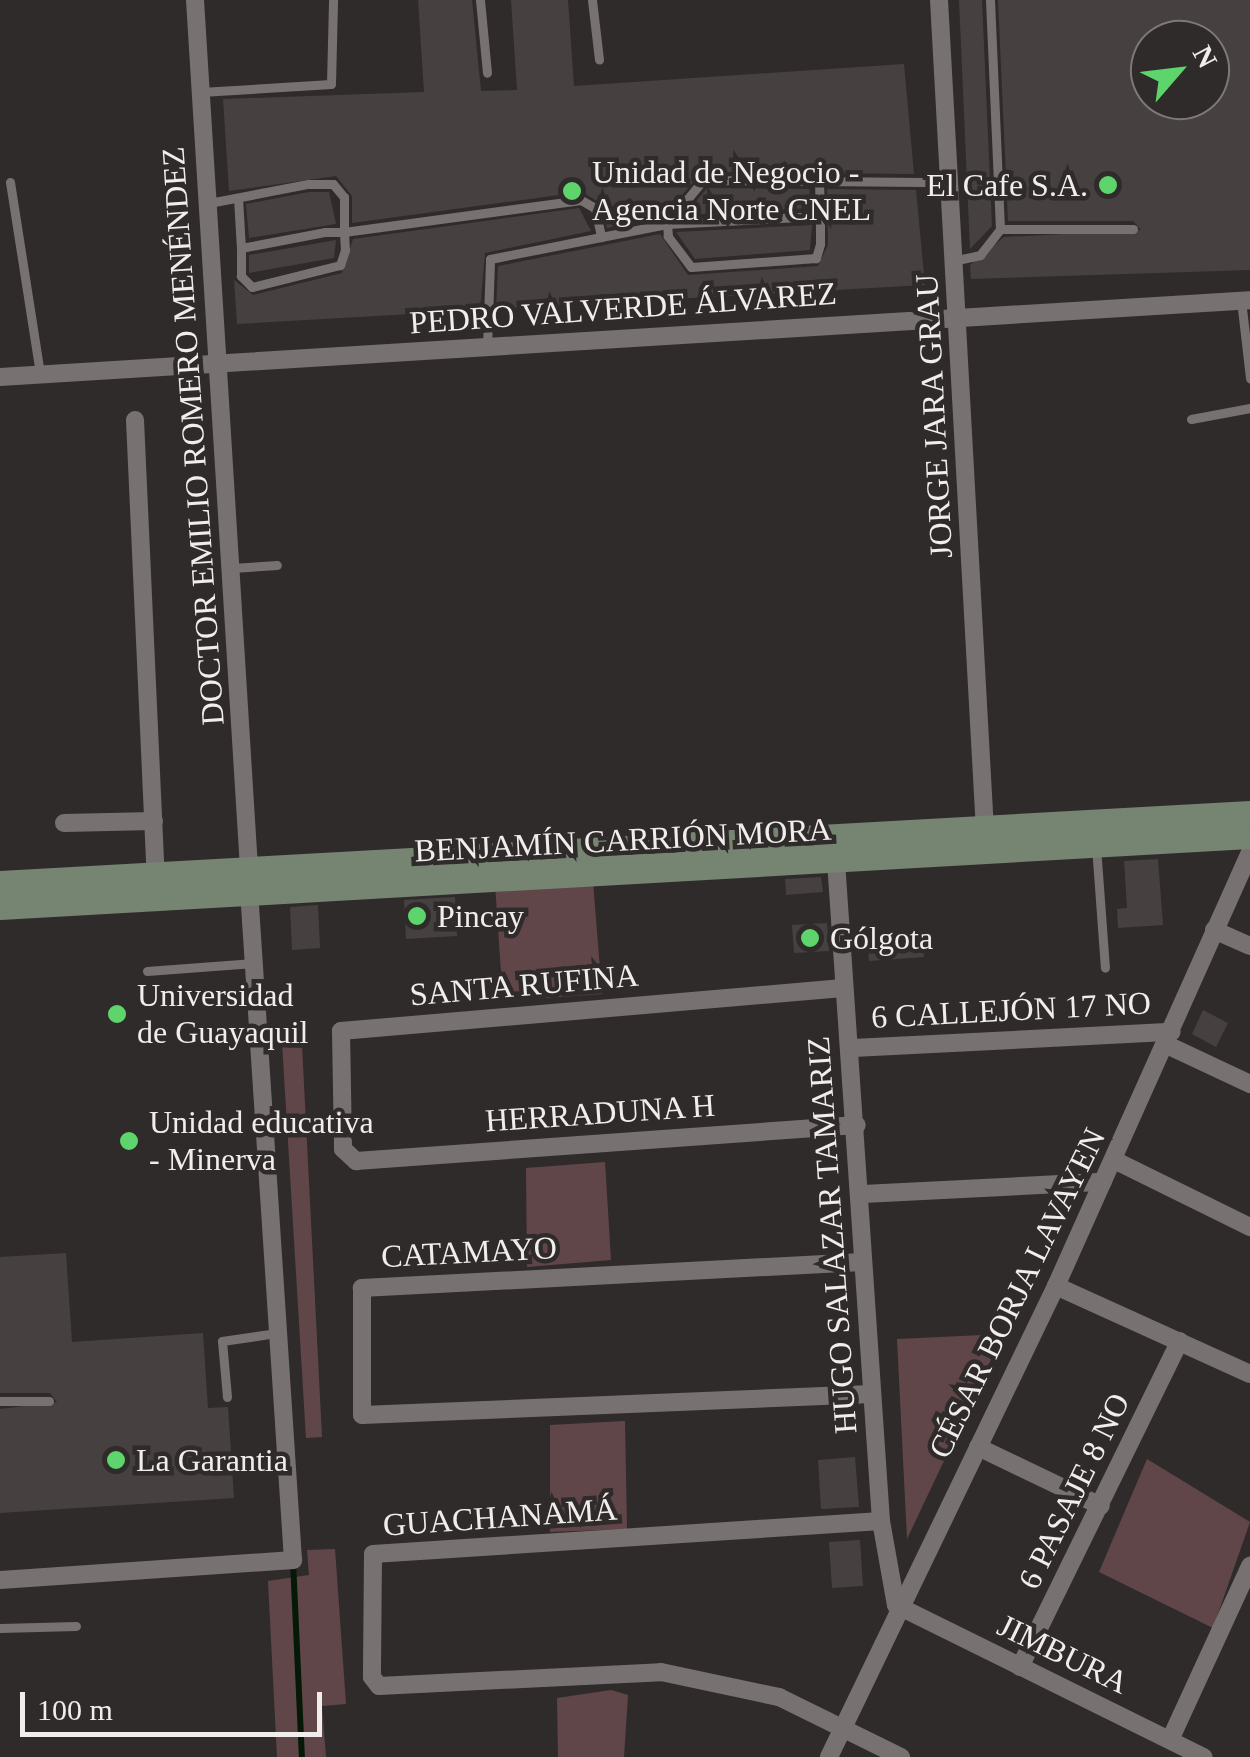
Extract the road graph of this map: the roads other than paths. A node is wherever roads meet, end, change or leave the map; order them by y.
1 (194, 0) edge
2 (333, 0) edge
3 (480, 0) edge
4 (592, 0) edge
5 (939, 0) edge
6 (990, 0) edge
7 (599, 60) dead end
8 (487, 73) dead end
9 (201, 92) junction
10 (951, 181) junction
11 (10, 182) dead end
12 (819, 183) junction
13 (238, 198) junction
14 (209, 202) junction
15 (820, 216) junction
16 (667, 224) junction
17 (1000, 228) junction
18 (1133, 230) dead end
19 (344, 232) junction
20 (601, 236) junction
21 (242, 248) junction
22 (956, 260) junction
23 (1245, 300) edge
24 (960, 316) junction
25 (487, 347) junction
26 (220, 364) junction
27 (40, 374) junction
28 (0, 377) edge
29 (1250, 378) edge
30 (1250, 408) edge
31 (1191, 419) dead end
32 (135, 420) dead end
33 (277, 565) dead end
34 (232, 568) junction
35 (1250, 813) edge
36 (154, 821) junction
37 (64, 823) dead end
38 (984, 830) junction
39 (1250, 836) edge
40 (1096, 843) junction
41 (1250, 852) edge
42 (836, 861) junction
43 (156, 874) junction
44 (249, 879) junction
45 (0, 883) edge
46 (0, 906) edge
47 (1214, 930) junction
48 (1250, 946) edge
49 (254, 963) junction
50 (1105, 968) dead end
51 (147, 971) dead end
52 (843, 988) junction
53 (1170, 1039) junction
54 (853, 1048) junction
55 (1250, 1084) edge
56 (857, 1124) junction
57 (348, 1157) joint
58 (1114, 1160) junction
59 (1103, 1182) junction
60 (863, 1194) junction
61 (1250, 1227) edge
62 (862, 1262) junction
63 (1056, 1286) junction
64 (280, 1332) junction
65 (1180, 1341) junction
66 (1250, 1374) edge
67 (872, 1394) junction
68 (227, 1397) dead end
69 (0, 1401) edge
70 (49, 1401) dead end
71 (978, 1447) junction
72 (1101, 1506) junction
73 (881, 1521) junction
74 (1248, 1573) edge
75 (0, 1580) edge
76 (896, 1605) junction
77 (76, 1626) dead end
78 (0, 1628) edge
79 (1020, 1667) junction
80 (842, 1728) junction
81 (1170, 1740) junction
82 (1197, 1756) edge
83 (829, 1757) edge
84 (901, 1757) edge

1 - 9 street, DOCTOR EMILIO ROMERO MENÉNDEZ
2 - 9 lane
3 - 8 lane
4 - 7 lane
5 - 10 street, JORGE JARA GRAU
6 - 17 lane
9 - 14 street, DOCTOR EMILIO ROMERO MENÉNDEZ
10 - 12 lane
10 - 22 street, JORGE JARA GRAU
11 - 27 lane
12 - 15 lane
12 - 16 lane
13 - 14 lane
13 - 19 lane
13 - 21 lane
14 - 26 street, DOCTOR EMILIO ROMERO MENÉNDEZ
15 - 16 lane
15 - 16 lane
16 - 20 lane
17 - 18 lane
17 - 22 lane
19 - 20 lane
19 - 21 lane
19 - 21 lane
20 - 25 lane
22 - 24 street, JORGE JARA GRAU
23 - 24 street, PEDRO VALVERDE ÁLVAREZ
23 - 29 lane
24 - 25 street, PEDRO VALVERDE ÁLVAREZ
24 - 38 street, JORGE JARA GRAU
25 - 26 street, PEDRO VALVERDE ÁLVAREZ
26 - 27 street, PEDRO VALVERDE ÁLVAREZ
26 - 34 street, DOCTOR EMILIO ROMERO MENÉNDEZ
27 - 28 street, PEDRO VALVERDE ÁLVAREZ
30 - 31 lane
32 - 36 street
33 - 34 lane
34 - 44 street, DOCTOR EMILIO ROMERO MENÉNDEZ
35 - 38 main road, BENJAMÍN CARRIÓN MORA
36 - 37 street
36 - 43 street
38 - 44 main road, BENJAMÍN CARRIÓN MORA
39 - 40 main road, BENJAMÍN CARRIÓN MORA
40 - 42 main road, BENJAMÍN CARRIÓN MORA
40 - 50 lane
41 - 47 street, CÉSAR BORJA LAVAYEN
42 - 44 main road, BENJAMÍN CARRIÓN MORA
42 - 52 street, HUGO SALAZAR TAMARIZ
43 - 44 main road, BENJAMÍN CARRIÓN MORA
43 - 45 main road, BENJAMÍN CARRIÓN MORA
44 - 46 main road, BENJAMÍN CARRIÓN MORA
44 - 49 street, DOCTOR EMILIO ROMERO MENÉNDEZ
47 - 48 street
47 - 53 street, CÉSAR BORJA LAVAYEN
49 - 51 lane
49 - 64 street, DOCTOR EMILIO ROMERO MENÉNDEZ
52 - 54 street, HUGO SALAZAR TAMARIZ
52 - 57 street, SANTA RUFINA
53 - 54 street, 6 CALLEJÓN 17 NO
53 - 55 street
53 - 58 street, CÉSAR BORJA LAVAYEN
54 - 56 street, HUGO SALAZAR TAMARIZ
56 - 57 street, HERRADUNA H
56 - 60 street, HUGO SALAZAR TAMARIZ
58 - 59 street, CÉSAR BORJA LAVAYEN
58 - 61 street
59 - 60 street
59 - 63 street, CÉSAR BORJA LAVAYEN
60 - 62 street, HUGO SALAZAR TAMARIZ
62 - 67 street, HUGO SALAZAR TAMARIZ
62 - 67 street, CATAMAYO
63 - 65 street
63 - 71 street, CÉSAR BORJA LAVAYEN
64 - 68 lane
64 - 75 street, DOCTOR EMILIO ROMERO MENÉNDEZ
65 - 66 street
65 - 72 street, 6 PASAJE 8 NO
67 - 73 street, HUGO SALAZAR TAMARIZ
69 - 70 lane
71 - 72 street
71 - 76 street, CÉSAR BORJA LAVAYEN
72 - 79 street, 6 PASAJE 8 NO
73 - 76 street, HUGO SALAZAR TAMARIZ
73 - 80 street, GUACHANAMÁ
74 - 81 street
76 - 79 street, JIMBURA
76 - 80 street, CÉSAR BORJA LAVAYEN
77 - 78 lane
79 - 81 street, JIMBURA
80 - 83 street, CÉSAR BORJA LAVAYEN
80 - 84 street
81 - 82 street, JIMBURA

